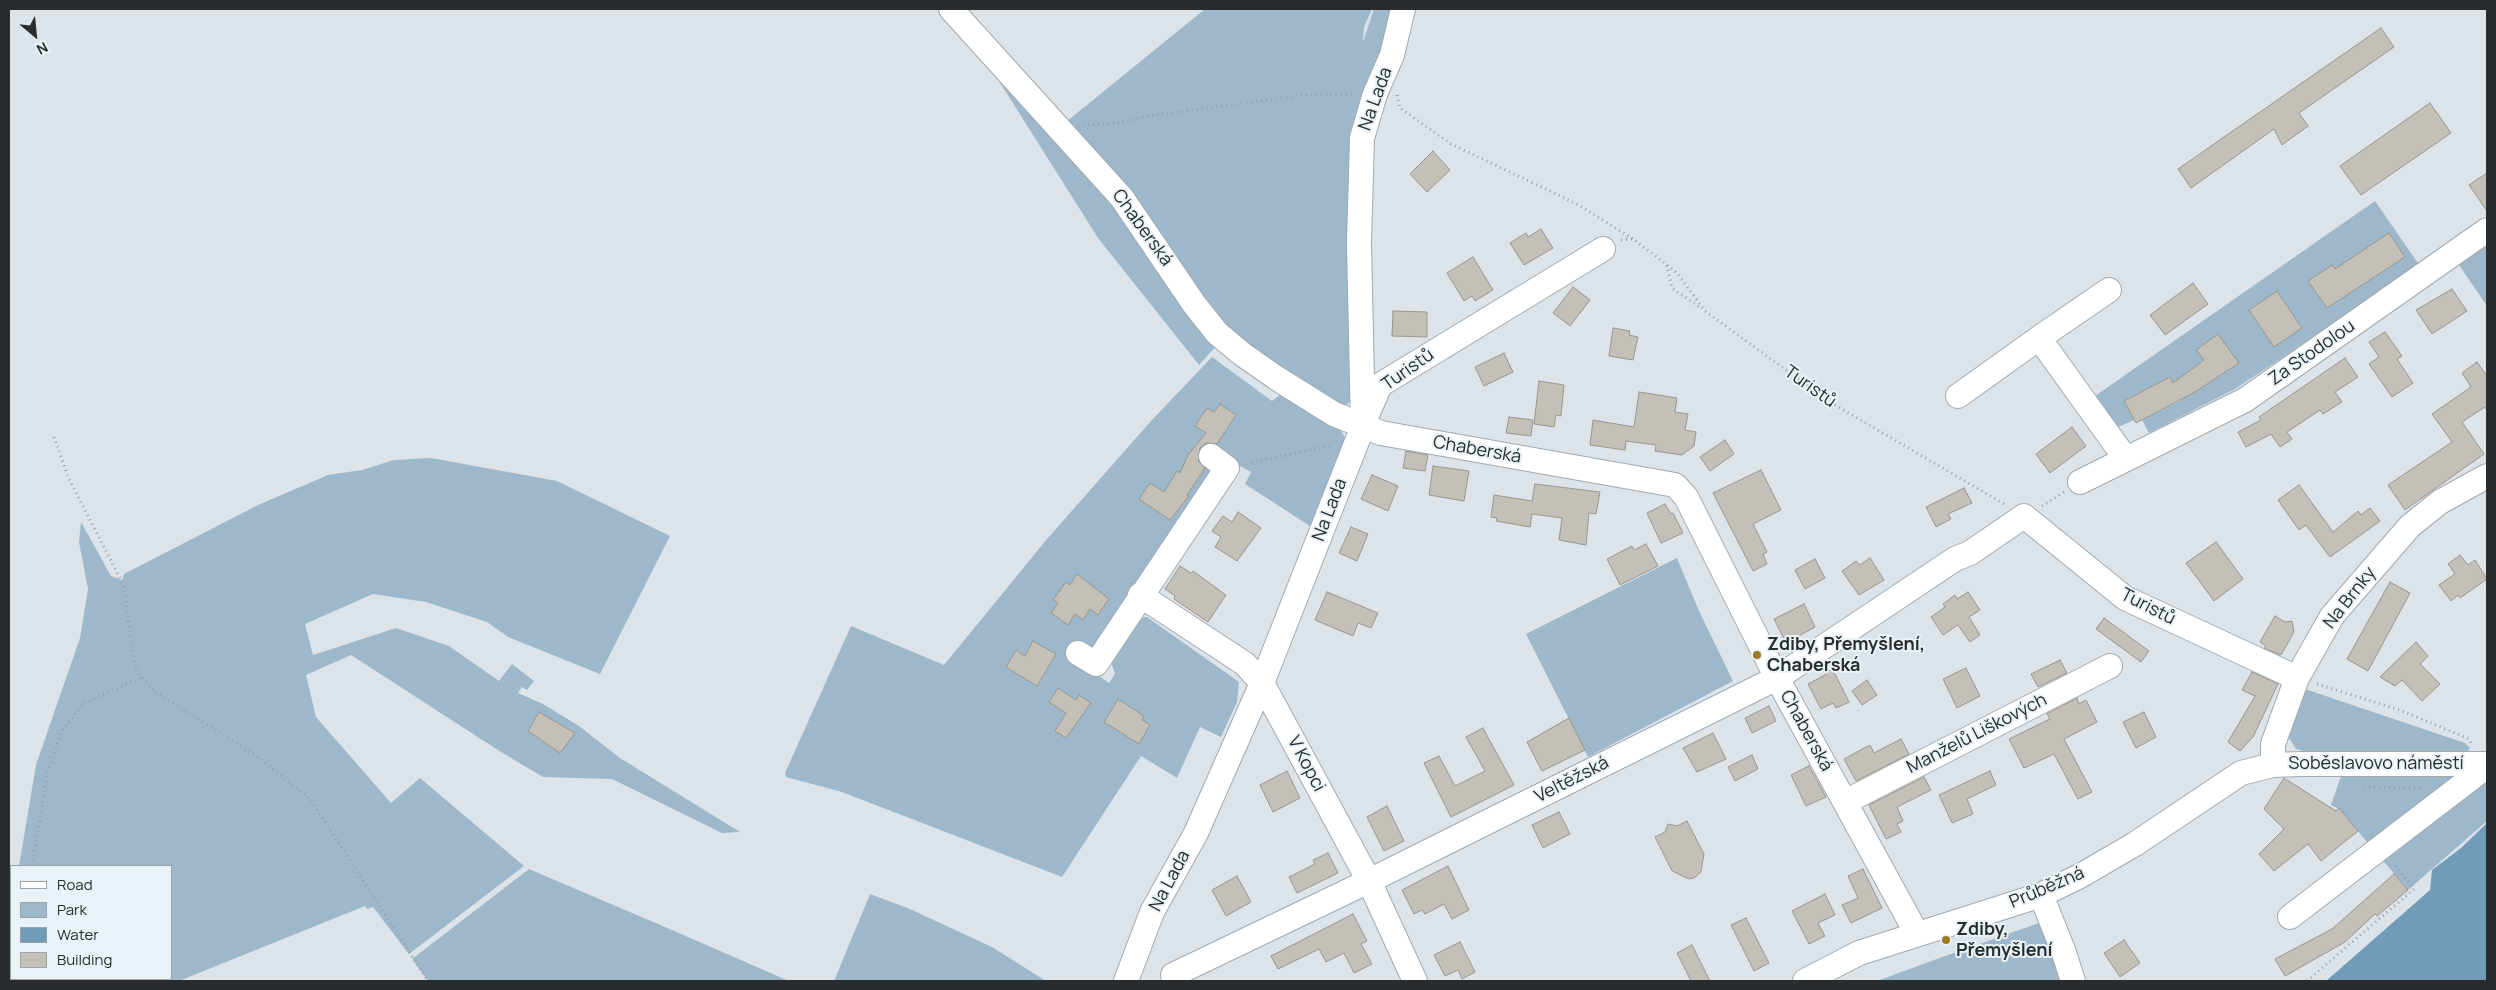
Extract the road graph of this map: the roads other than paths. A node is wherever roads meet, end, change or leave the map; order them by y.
1 (951, 9) edge
2 (1403, 9) edge
3 (2487, 230) edge
4 (1603, 249) road end
5 (2108, 290) dead end
6 (2039, 338) junction
7 (1958, 396) dead end
8 (1360, 432) junction
9 (2126, 459) junction
10 (1219, 462) road end
11 (2487, 476) edge
12 (2080, 482) dead end
13 (2024, 516) joint
14 (1140, 596) junction
15 (1094, 663) dead end
16 (2110, 666) dead end
17 (1777, 678) junction
18 (2297, 678) junction
19 (1262, 683) junction
20 (2479, 758) edge
21 (2273, 765) junction
22 (1845, 802) junction
23 (1369, 882) junction
24 (2040, 895) junction
25 (2290, 917) dead end
26 (1917, 934) junction
27 (1174, 976) dead end
28 (1126, 981) edge
29 (1415, 981) edge
30 (1805, 981) edge
31 (2073, 981) edge

1 - 8 street, Chaberská
2 - 8 street, Na Lada
3 - 9 street, Za Stodolou
4 - 8 street, Turistů
5 - 6 street
6 - 7 street
6 - 9 street
8 - 17 street, Chaberská
8 - 19 street, Na Lada
9 - 12 street, Za Stodolou
10 - 14 street
11 - 18 street, Na Brnky
13 - 17 street, Veltěžská
13 - 18 street, Turistů
14 - 15 street
14 - 19 street, V Kopci
16 - 22 street, Manželů Liškových
17 - 22 street, Chaberská
17 - 23 street, Veltěžská
18 - 21 street, Na Brnky
19 - 23 street, V Kopci
19 - 28 street, Na Lada
20 - 21 street, Soběslavovo náměstí
20 - 25 street, Soběslavovo náměstí
21 - 24 street, Průběžná
22 - 26 street, Chaberská
23 - 27 street, Veltěžská
23 - 29 street, V Kopci
24 - 26 street, Průběžná
24 - 31 street
26 - 30 street, Průběžná

